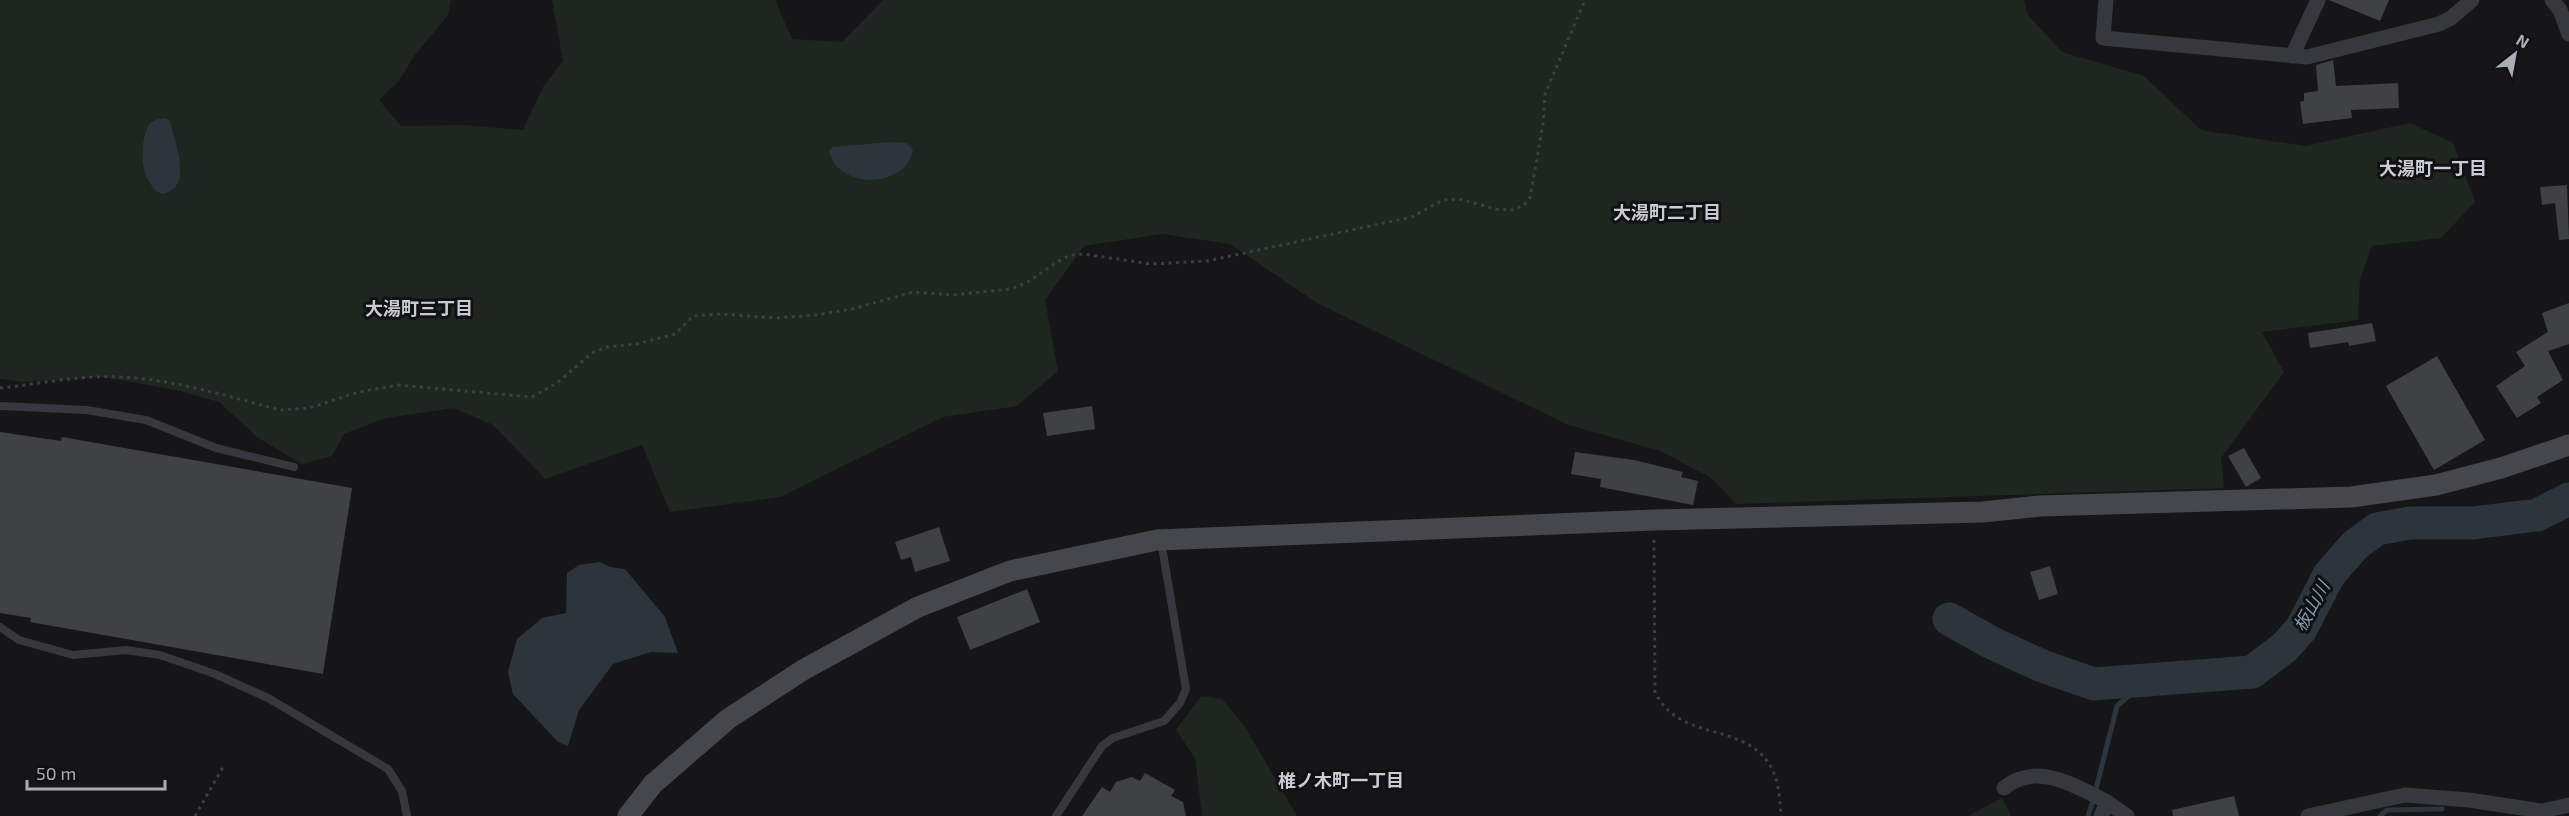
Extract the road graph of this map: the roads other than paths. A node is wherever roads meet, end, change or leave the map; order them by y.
1 (2106, 0) edge
2 (2318, 0) edge
3 (2472, 0) edge
4 (2552, 0) edge
5 (2569, 34) edge
6 (2292, 56) junction
7 (0, 406) edge
8 (2569, 444) edge
9 (294, 467) dead end
10 (1161, 539) junction
11 (0, 627) edge
12 (2004, 788) dead end
13 (2569, 805) edge
14 (2104, 809) edge
15 (407, 816) edge
16 (628, 816) edge
17 (1056, 816) edge
18 (2127, 816) edge
19 (2308, 816) edge

1 - 6 street
2 - 6 street
3 - 6 street
4 - 5 street
7 - 9 lane
8 - 10 street
10 - 16 street
10 - 17 lane
11 - 15 lane
12 - 14 street
13 - 19 street
14 - 18 street

